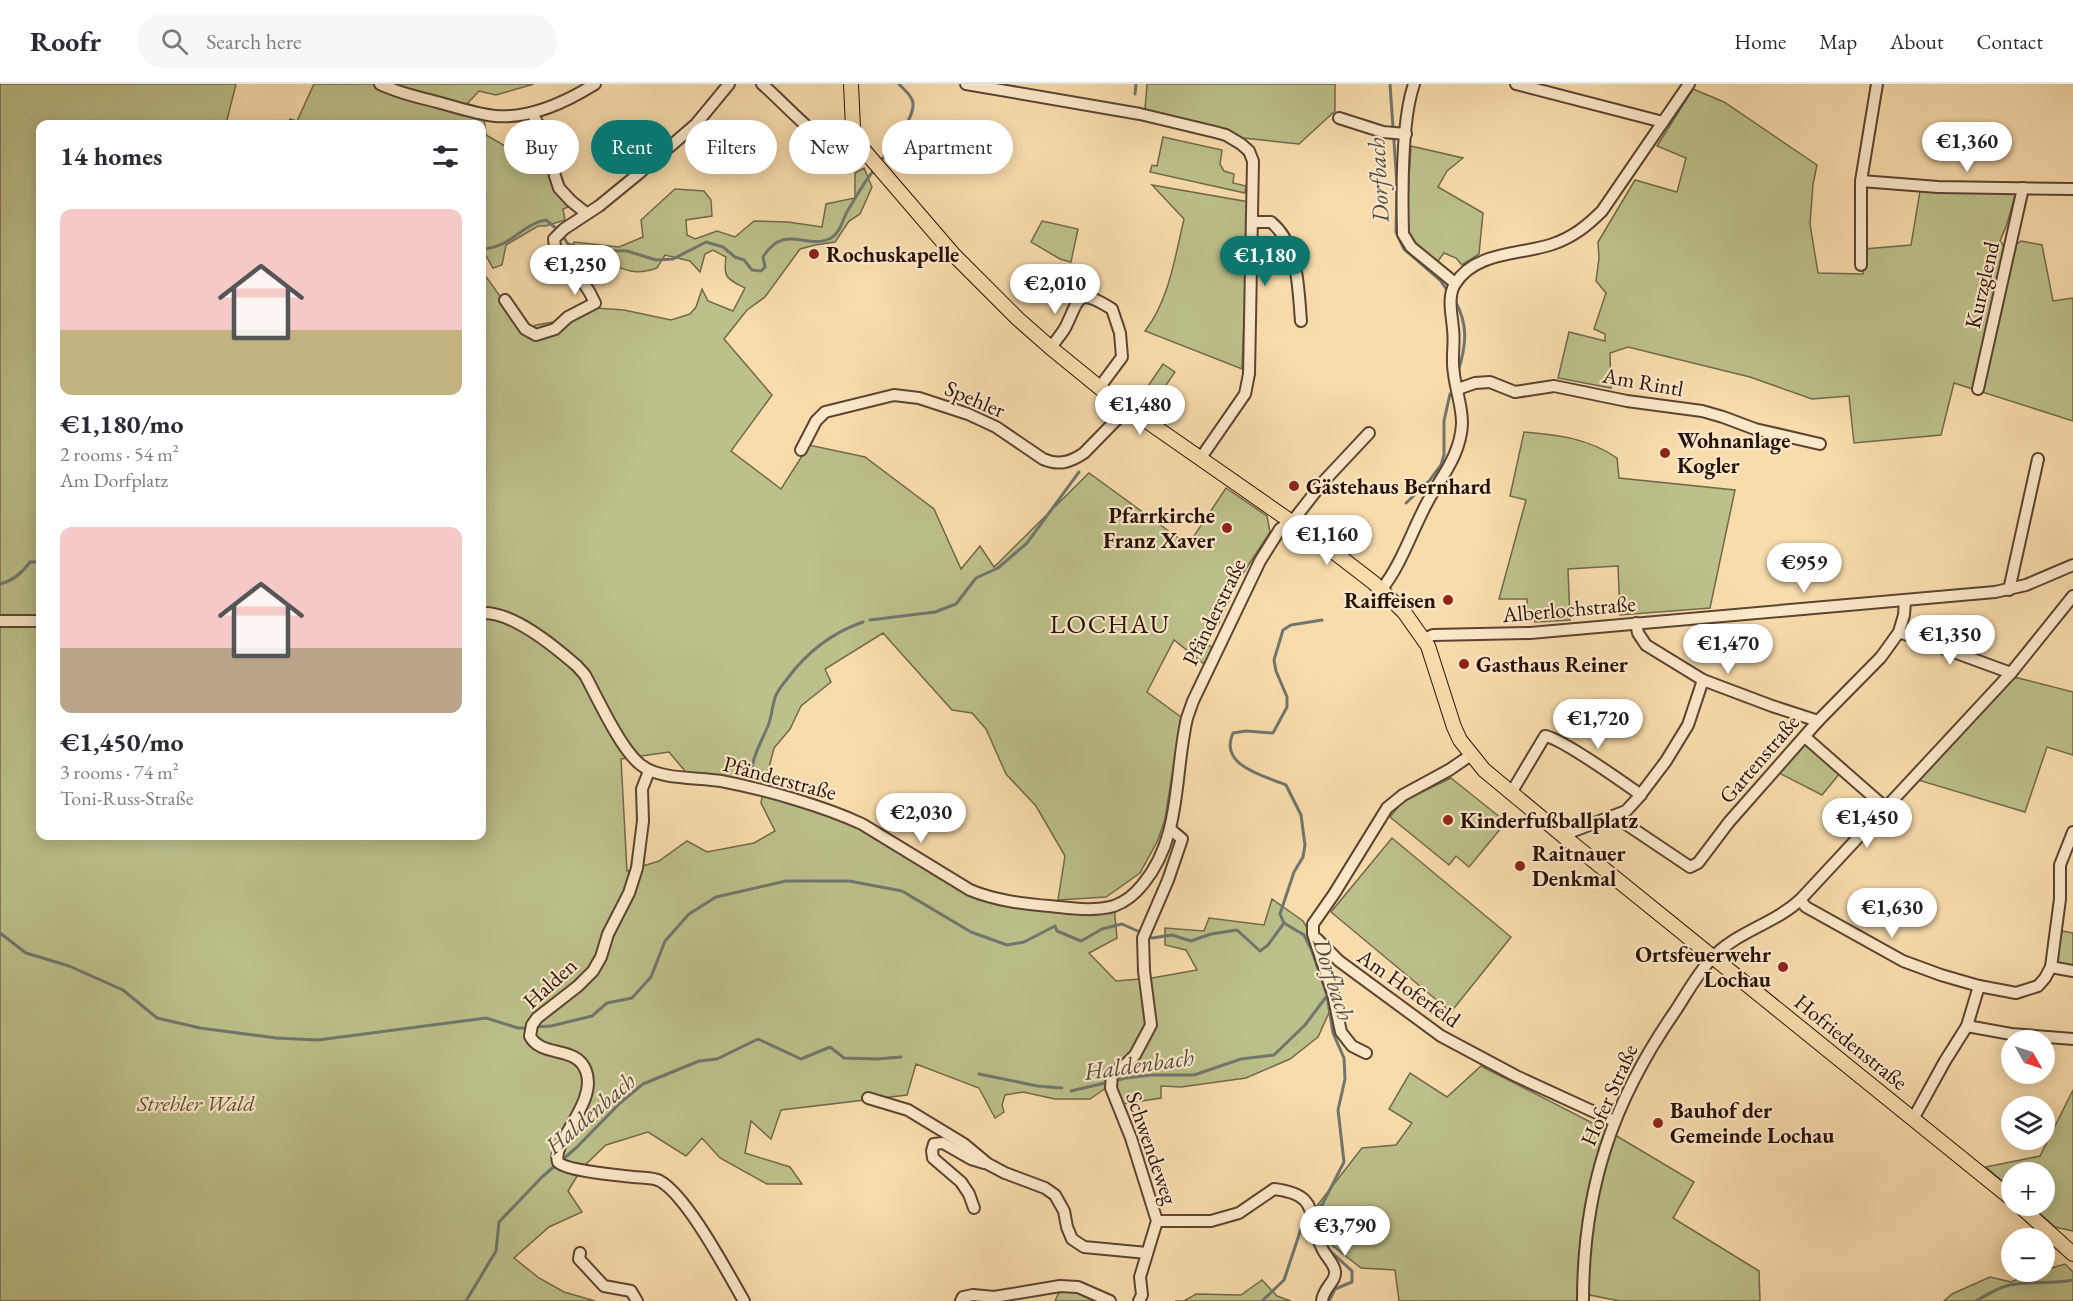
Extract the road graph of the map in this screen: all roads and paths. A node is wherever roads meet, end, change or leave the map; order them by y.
1 (380, 84) edge
2 (595, 84) edge
3 (729, 84) edge
4 (762, 84) edge
5 (851, 84) edge
6 (966, 84) edge
7 (1414, 84) edge
8 (1516, 84) edge
9 (1689, 84) edge
10 (1877, 84) edge
11 (532, 112) junction
12 (1339, 118) dead end
13 (801, 120) edge
14 (853, 120) edge
15 (1663, 122) junction
16 (1398, 134) junction
17 (870, 157) edge
18 (1861, 181) junction
19 (2023, 188) junction
20 (2073, 189) edge
21 (586, 213) junction
22 (1252, 222) junction
23 (1861, 265) dead end
24 (1455, 283) junction
25 (505, 300) dead end
26 (1300, 321) dead end
27 (1051, 348) junction
28 (1099, 388) junction
29 (1458, 388) junction
30 (1978, 390) dead end
31 (1128, 408) junction
32 (1369, 433) dead end
33 (1820, 444) dead end
34 (801, 450) dead end
35 (1200, 459) junction
36 (2038, 459) dead end
37 (1290, 520) junction
38 (2073, 565) edge
39 (1382, 590) junction
40 (2009, 590) junction
41 (2073, 596) edge
42 (1905, 601) junction
43 (486, 612) edge
44 (0, 621) edge
45 (36, 621) edge
46 (1636, 623) junction
47 (1899, 632) junction
48 (1424, 639) junction
49 (2011, 673) junction
50 (1703, 680) junction
51 (1818, 721) junction
52 (1805, 737) junction
53 (1471, 755) junction
54 (649, 771) junction
55 (1511, 793) junction
56 (1641, 795) junction
57 (1886, 808) junction
58 (1614, 816) junction
59 (1170, 829) junction
60 (2073, 832) edge
61 (1565, 838) junction
62 (2060, 899) junction
63 (1800, 900) junction
64 (2073, 900) edge
65 (1313, 934) junction
66 (1713, 957) junction
67 (2051, 967) junction
68 (2073, 971) edge
69 (1979, 986) junction
70 (1967, 1026) junction
71 (2073, 1039) edge
72 (1366, 1053) dead end
73 (868, 1098) dead end
74 (1913, 1119) junction
75 (1614, 1120) junction
76 (988, 1164) junction
77 (2001, 1190) edge
78 (974, 1208) dead end
79 (2030, 1216) edge
80 (1157, 1221) junction
81 (580, 1253) dead end
82 (1147, 1253) junction
83 (2073, 1254) edge
84 (742, 1299) edge
85 (638, 1301) edge
86 (961, 1301) edge
87 (1110, 1301) edge
88 (1139, 1301) edge
89 (1322, 1301) edge
90 (1583, 1301) edge

1 - 11 street
2 - 11 street
3 - 21 street
4 - 13 street
5 - 14 main road
6 - 22 street
7 - 16 street
8 - 15 street
9 - 15 street
10 - 18 street
11 - 21 street
12 - 16 street
15 - 24 street
16 - 24 street
17 - 27 main road, Hofriedenstraße
18 - 19 street
18 - 23 street
19 - 20 street
19 - 30 street, Kurzglend
21 - 25 street
22 - 26 street
22 - 35 street
24 - 29 street
27 - 28 main road, Hofriedenstraße
27 - 28 street
28 - 31 main road, Hofriedenstraße
29 - 33 street, Am Rintl
29 - 39 street
31 - 34 street, Spehler
31 - 35 main road, Hofriedenstraße
32 - 37 street, Pfänderstraße
35 - 37 main road, Hofriedenstraße
36 - 40 street
37 - 39 main road, Hofriedenstraße
37 - 59 street, Pfänderstraße
38 - 40 street, Alberlochstraße
39 - 48 main road, Hofriedenstraße
40 - 42 street, Alberlochstraße
41 - 49 street, Hofer Straße
42 - 46 street, Alberlochstraße
42 - 47 street, Gartenstraße
43 - 54 street
44 - 45 street
46 - 48 street, Alberlochstraße
46 - 50 street
47 - 49 street
47 - 51 street, Gartenstraße
48 - 53 main road, Hofriedenstraße
49 - 57 street, Hofer Straße
50 - 51 street
50 - 56 street
51 - 52 street, Gartenstraße
52 - 57 street
52 - 58 street, Gartenstraße
53 - 55 main road, Hofriedenstraße
53 - 65 street
54 - 59 street, Pfänderstraße
54 - 84 street, Halden
55 - 56 street
55 - 61 main road, Hofriedenstraße
56 - 58 street
57 - 63 street, Hofer Straße
58 - 61 street
59 - 80 street, Schwendeweg
60 - 62 street
61 - 66 main road, Hofriedenstraße
62 - 64 street
62 - 67 street
63 - 66 street, Hofer Straße
63 - 69 street
65 - 72 street, Am Hoferfeld
65 - 75 street, Am Hoferfeld
66 - 74 main road, Hofriedenstraße
66 - 75 street, Hofer Straße
67 - 68 street
67 - 69 street
69 - 70 street
70 - 71 street
70 - 74 street
73 - 76 street
74 - 77 main road, Hofriedenstraße
75 - 90 street, Hofer Straße
76 - 78 street
76 - 82 street
79 - 83 main road
80 - 82 street
80 - 89 street
81 - 85 street
82 - 88 street
86 - 87 street

